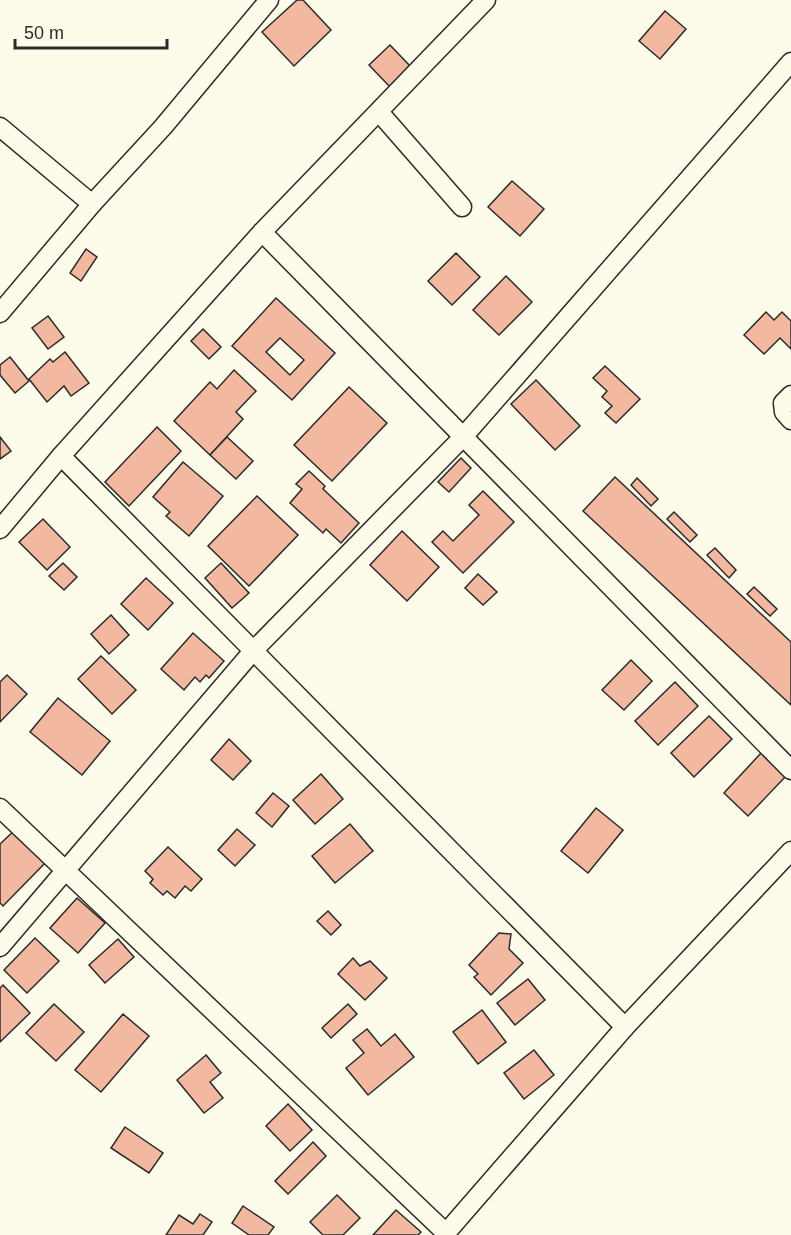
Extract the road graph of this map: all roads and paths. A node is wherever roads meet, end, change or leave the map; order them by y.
1 (269, 0) edge
2 (486, 0) edge
3 (791, 62) edge
4 (379, 112) junction
5 (0, 127) edge
6 (92, 204) junction
7 (462, 207) dead end
8 (262, 232) junction
9 (0, 313) edge
10 (791, 395) edge
11 (791, 420) edge
12 (463, 437) junction
13 (61, 456) junction
14 (0, 529) edge
15 (253, 651) junction
16 (791, 770) edge
17 (0, 808) edge
18 (791, 851) edge
19 (66, 869) junction
20 (0, 947) edge
21 (625, 1027) junction
22 (444, 1234) edge

1 - 6 street
2 - 4 street
3 - 12 street
4 - 7 street
4 - 8 street
5 - 6 street
6 - 9 street
8 - 12 street
8 - 13 street
10 - 11 street
12 - 15 street
12 - 16 street
13 - 14 street
13 - 15 street
15 - 19 street
15 - 21 street
17 - 19 street
18 - 21 street
19 - 20 street
19 - 22 street
21 - 22 street

